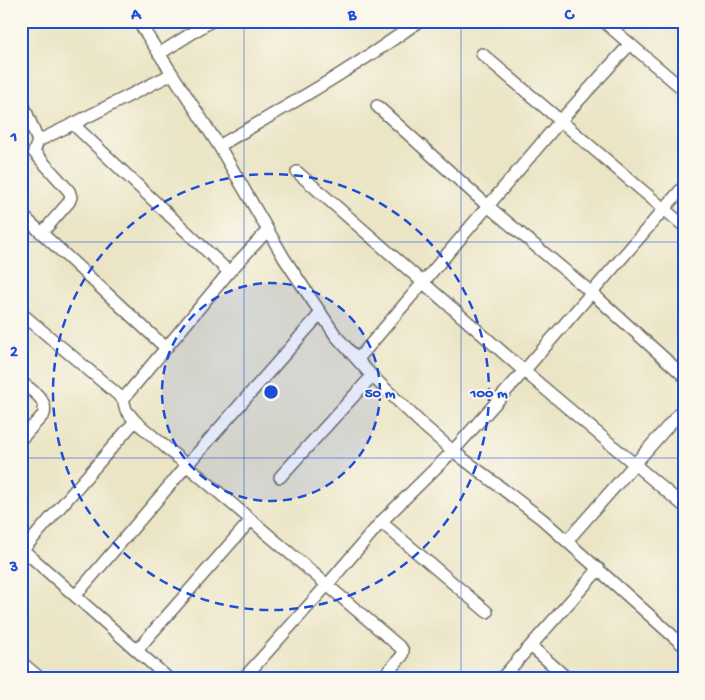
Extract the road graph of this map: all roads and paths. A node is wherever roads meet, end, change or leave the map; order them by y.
1 (138, 21) edge
2 (211, 21) edge
3 (419, 21) edge
4 (603, 21) edge
5 (630, 44) junction
6 (159, 54) junction
7 (482, 54) dead end
8 (172, 74) junction
9 (684, 90) edge
10 (21, 99) edge
11 (377, 106) dead end
12 (561, 120) junction
13 (74, 124) junction
14 (38, 141) junction
15 (219, 146) junction
16 (297, 172) dead end
17 (684, 186) edge
18 (489, 207) junction
19 (665, 208) junction
20 (21, 214) edge
21 (684, 226) edge
22 (268, 230) junction
23 (42, 234) junction
24 (229, 272) junction
25 (423, 284) junction
26 (592, 293) junction
27 (21, 313) edge
28 (321, 313) junction
29 (166, 348) junction
30 (358, 360) junction
31 (524, 371) junction
32 (372, 376) junction
33 (684, 376) edge
34 (21, 382) edge
35 (123, 399) junction
36 (684, 408) edge
37 (135, 421) junction
38 (21, 439) edge
39 (453, 451) junction
40 (635, 464) junction
41 (187, 465) junction
42 (280, 477) dead end
43 (684, 506) edge
44 (250, 521) junction
45 (381, 522) junction
46 (567, 541) junction
47 (22, 549) edge
48 (599, 569) junction
49 (328, 584) junction
50 (76, 596) junction
51 (487, 612) dead end
52 (531, 646) junction
53 (684, 646) edge
54 (137, 650) junction
55 (21, 662) edge
56 (41, 679) edge
57 (169, 679) edge
58 (243, 679) edge
59 (381, 679) edge
60 (501, 679) edge
61 (568, 679) edge

1 - 6 street
2 - 6 street
3 - 15 street
4 - 5 street
5 - 9 street
5 - 12 street
6 - 8 street
7 - 12 street
8 - 13 street
8 - 15 street
10 - 14 street
11 - 18 street
12 - 18 street
12 - 19 street
13 - 14 street
13 - 24 street
14 - 23 street
15 - 22 street
16 - 25 street
17 - 19 street
18 - 25 street
18 - 26 street
19 - 21 street
19 - 26 street
20 - 23 street
22 - 24 street
22 - 28 street
23 - 29 street
24 - 29 street
25 - 30 street
25 - 31 street
26 - 31 street
26 - 33 street
27 - 35 street
28 - 30 street
28 - 41 street
29 - 35 street
30 - 32 street
31 - 39 street
31 - 40 street
32 - 39 street
32 - 42 street
34 - 38 street
35 - 37 street
36 - 40 street
37 - 41 street
37 - 47 street
39 - 45 street
39 - 46 street
40 - 43 street
40 - 46 street
41 - 44 street
41 - 50 street
44 - 49 street
44 - 54 street
45 - 49 street
45 - 51 street
46 - 48 street
47 - 50 street
48 - 52 street
48 - 53 street
49 - 58 street
49 - 59 street
50 - 54 street
52 - 60 street
52 - 61 street
54 - 57 street
55 - 56 street

